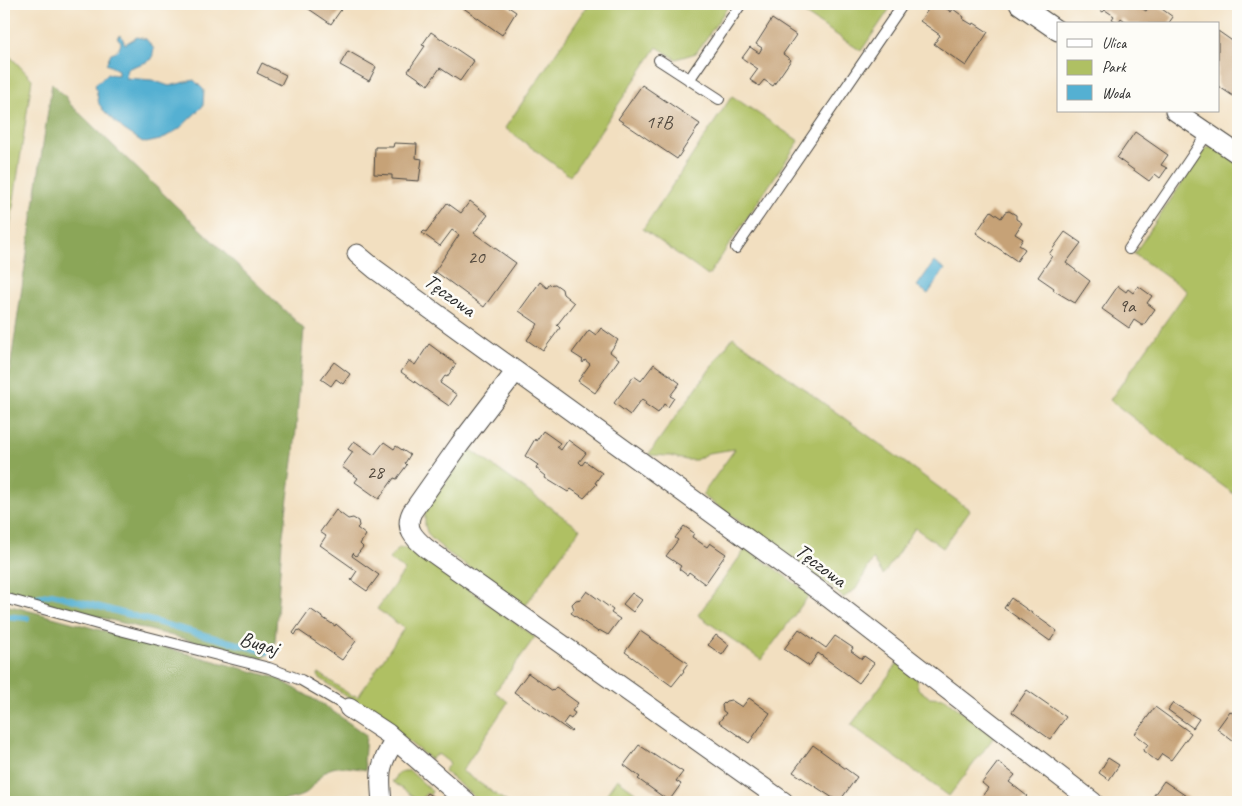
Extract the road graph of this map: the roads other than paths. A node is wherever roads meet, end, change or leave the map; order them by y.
1 (741, 4) edge
2 (904, 4) edge
3 (1019, 4) edge
4 (1057, 30) edge
5 (659, 60) dead end
6 (689, 80) junction
7 (719, 99) dead end
8 (1176, 112) edge
9 (1207, 134) junction
10 (1238, 154) edge
11 (736, 248) dead end
12 (1129, 249) dead end
13 (358, 254) dead end
14 (516, 371) junction
15 (4, 598) edge
16 (349, 708) joint
17 (395, 740) junction
18 (382, 802) edge
19 (467, 802) edge
20 (784, 802) edge
21 (1093, 802) edge

1 - 6 lane
2 - 11 lane
3 - 4 street
5 - 6 lane
6 - 7 lane
8 - 9 street
9 - 10 street
9 - 12 lane
13 - 14 street, Tęczowa
14 - 20 street
14 - 21 street, Tęczowa
15 - 16 lane, Bugaj
16 - 17 street, Bugaj
17 - 18 street
17 - 19 street, Bugaj

